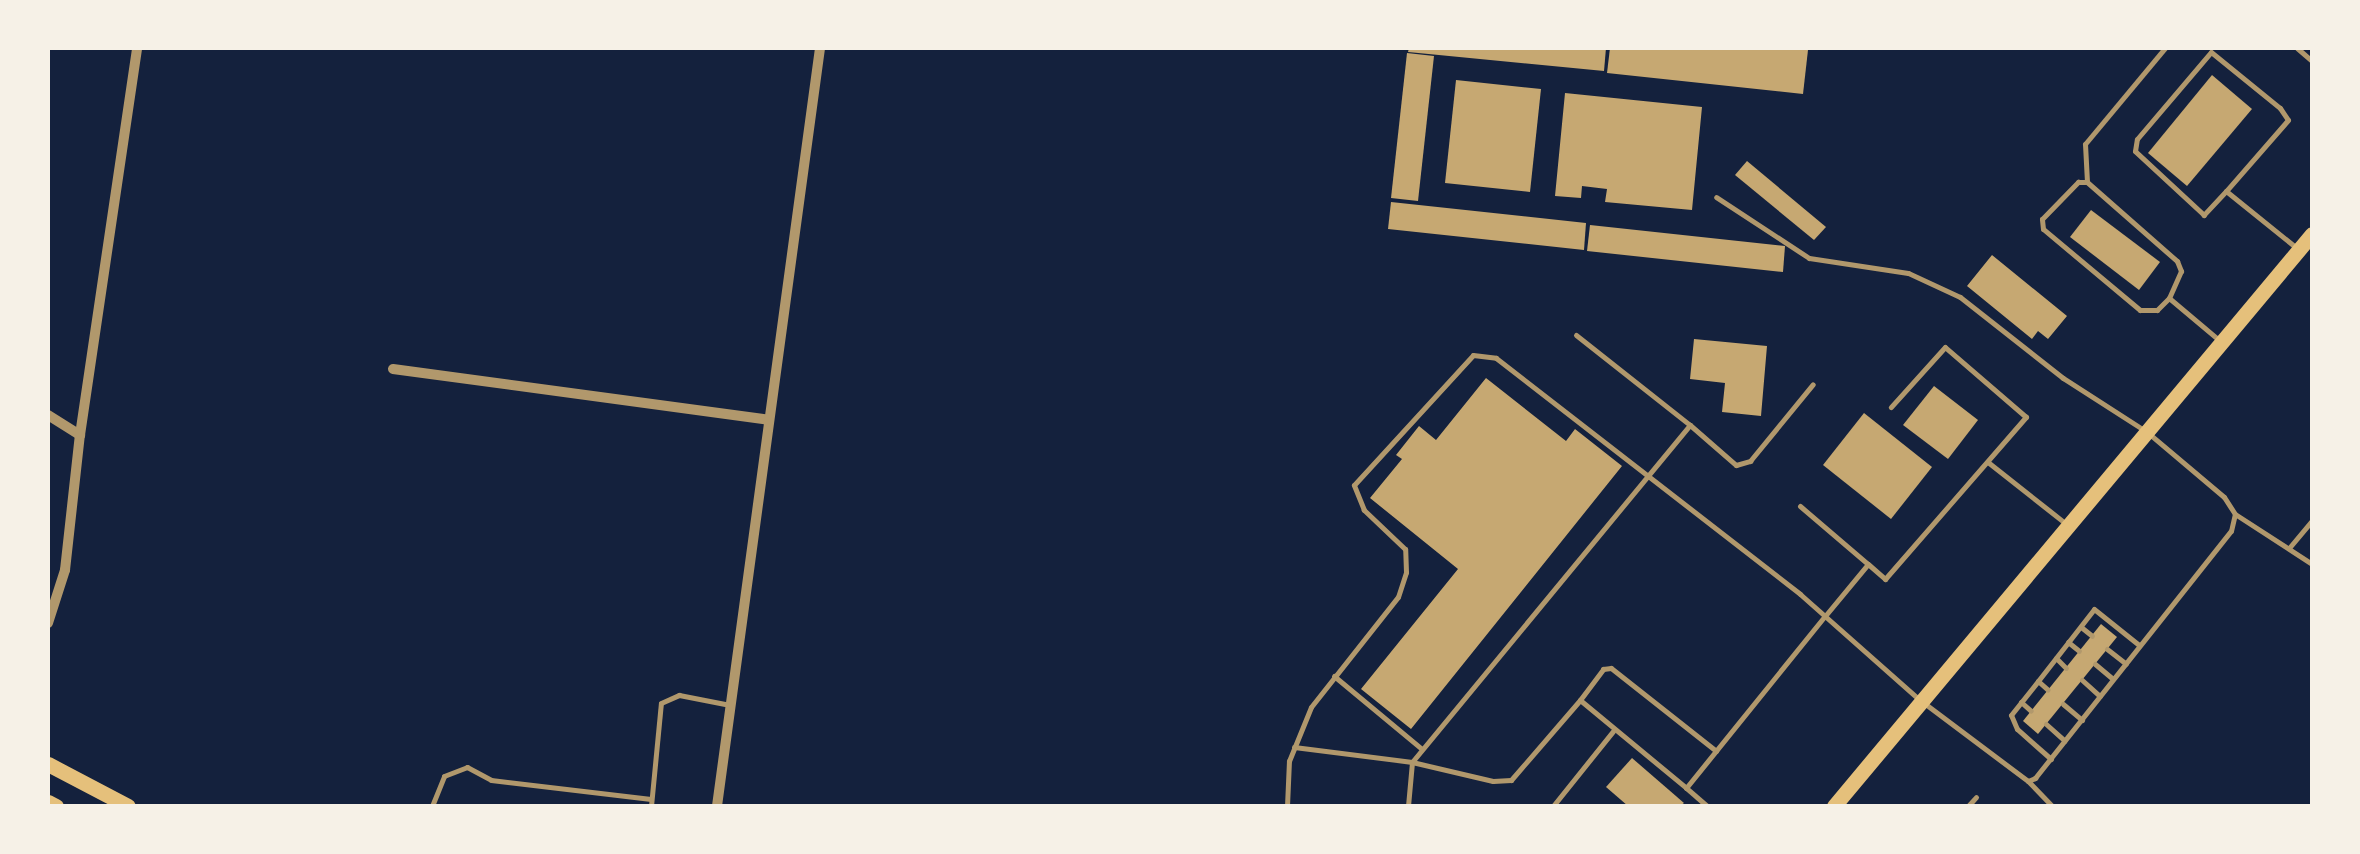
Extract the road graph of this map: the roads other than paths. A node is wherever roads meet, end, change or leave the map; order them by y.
1 (137, 48) edge
2 (820, 48) edge
3 (2164, 48) edge
4 (2204, 48) edge
5 (2302, 49) edge
6 (2211, 52) junction
7 (2312, 61) edge
8 (2087, 182) junction
9 (2226, 191) junction
10 (1716, 197) dead end
11 (2312, 234) edge
12 (2300, 251) junction
13 (2168, 298) junction
14 (1576, 336) dead end
15 (2222, 343) junction
16 (392, 368) dead end
17 (1813, 384) dead end
18 (1891, 407) dead end
19 (48, 415) edge
20 (769, 420) junction
21 (1690, 426) junction
22 (2147, 432) junction
23 (80, 435) junction
24 (1988, 463) junction
25 (1647, 475) junction
26 (1800, 506) dead end
27 (2235, 514) junction
28 (2312, 521) edge
29 (2068, 526) junction
30 (2289, 548) junction
31 (1868, 564) junction
32 (2312, 564) edge
33 (1825, 616) junction
34 (48, 623) edge
35 (2080, 626) junction
36 (2092, 636) dead end
37 (2068, 642) junction
38 (2140, 646) junction
39 (2107, 649) dead end
40 (2079, 652) dead end
41 (2056, 658) junction
42 (2095, 664) dead end
43 (2126, 664) junction
44 (2066, 668) dead end
45 (1334, 676) junction
46 (2114, 679) junction
47 (2082, 680) dead end
48 (2038, 681) junction
49 (2048, 690) dead end
50 (2100, 696) junction
51 (1580, 700) junction
52 (1920, 700) junction
53 (2021, 702) junction
54 (2063, 704) dead end
55 (730, 705) junction
56 (2031, 711) dead end
57 (2082, 720) junction
58 (2046, 724) dead end
59 (1613, 731) junction
60 (2065, 741) junction
61 (1294, 748) junction
62 (1422, 749) junction
63 (1716, 751) junction
64 (2051, 758) junction
65 (1412, 762) junction
66 (48, 764) edge
67 (2028, 780) junction
68 (1686, 788) junction
69 (1976, 797) dead end
70 (48, 802) edge
71 (651, 803) edge
72 (56, 806) edge
73 (128, 806) edge
74 (432, 806) edge
75 (716, 806) edge
76 (1287, 806) edge
77 (1408, 806) edge
78 (1553, 806) edge
79 (1707, 806) edge
80 (1834, 806) edge
81 (1968, 806) edge
82 (2052, 806) edge

1 - 23 street
2 - 20 street
3 - 8 lane
4 - 6 lane
5 - 7 lane
6 - 9 lane
6 - 9 lane
8 - 13 lane
8 - 13 lane
9 - 12 lane
10 - 22 lane
11 - 12 main road
12 - 15 main road
13 - 15 lane
14 - 21 lane
15 - 22 main road
16 - 20 street
17 - 21 lane
18 - 24 lane
19 - 23 street
20 - 55 street
21 - 25 lane
22 - 27 lane
22 - 29 main road
23 - 34 street
24 - 29 lane
24 - 31 lane
25 - 33 lane
25 - 45 lane
25 - 62 lane
26 - 31 lane
27 - 30 lane
27 - 38 lane
28 - 30 lane
29 - 52 main road
30 - 32 lane
31 - 33 lane
33 - 52 lane
33 - 63 lane
35 - 36 lane
35 - 37 lane
35 - 38 lane
37 - 40 lane
37 - 41 lane
38 - 43 lane
39 - 43 lane
41 - 44 lane
41 - 48 lane
42 - 46 lane
43 - 46 lane
45 - 61 lane
45 - 62 lane
46 - 50 lane
47 - 50 lane
48 - 49 lane
48 - 53 lane
50 - 57 lane
51 - 59 lane
51 - 63 lane
51 - 65 lane
52 - 67 lane
52 - 80 main road
53 - 56 lane
53 - 64 lane
54 - 57 lane
55 - 71 lane
55 - 75 street
57 - 60 lane
58 - 60 lane
59 - 68 lane
59 - 78 lane
60 - 64 lane
61 - 65 lane
61 - 76 lane
62 - 65 lane
63 - 68 lane
64 - 67 lane
65 - 77 lane
66 - 73 main road
67 - 82 lane
68 - 79 lane
69 - 81 lane
70 - 72 main road
71 - 74 lane

